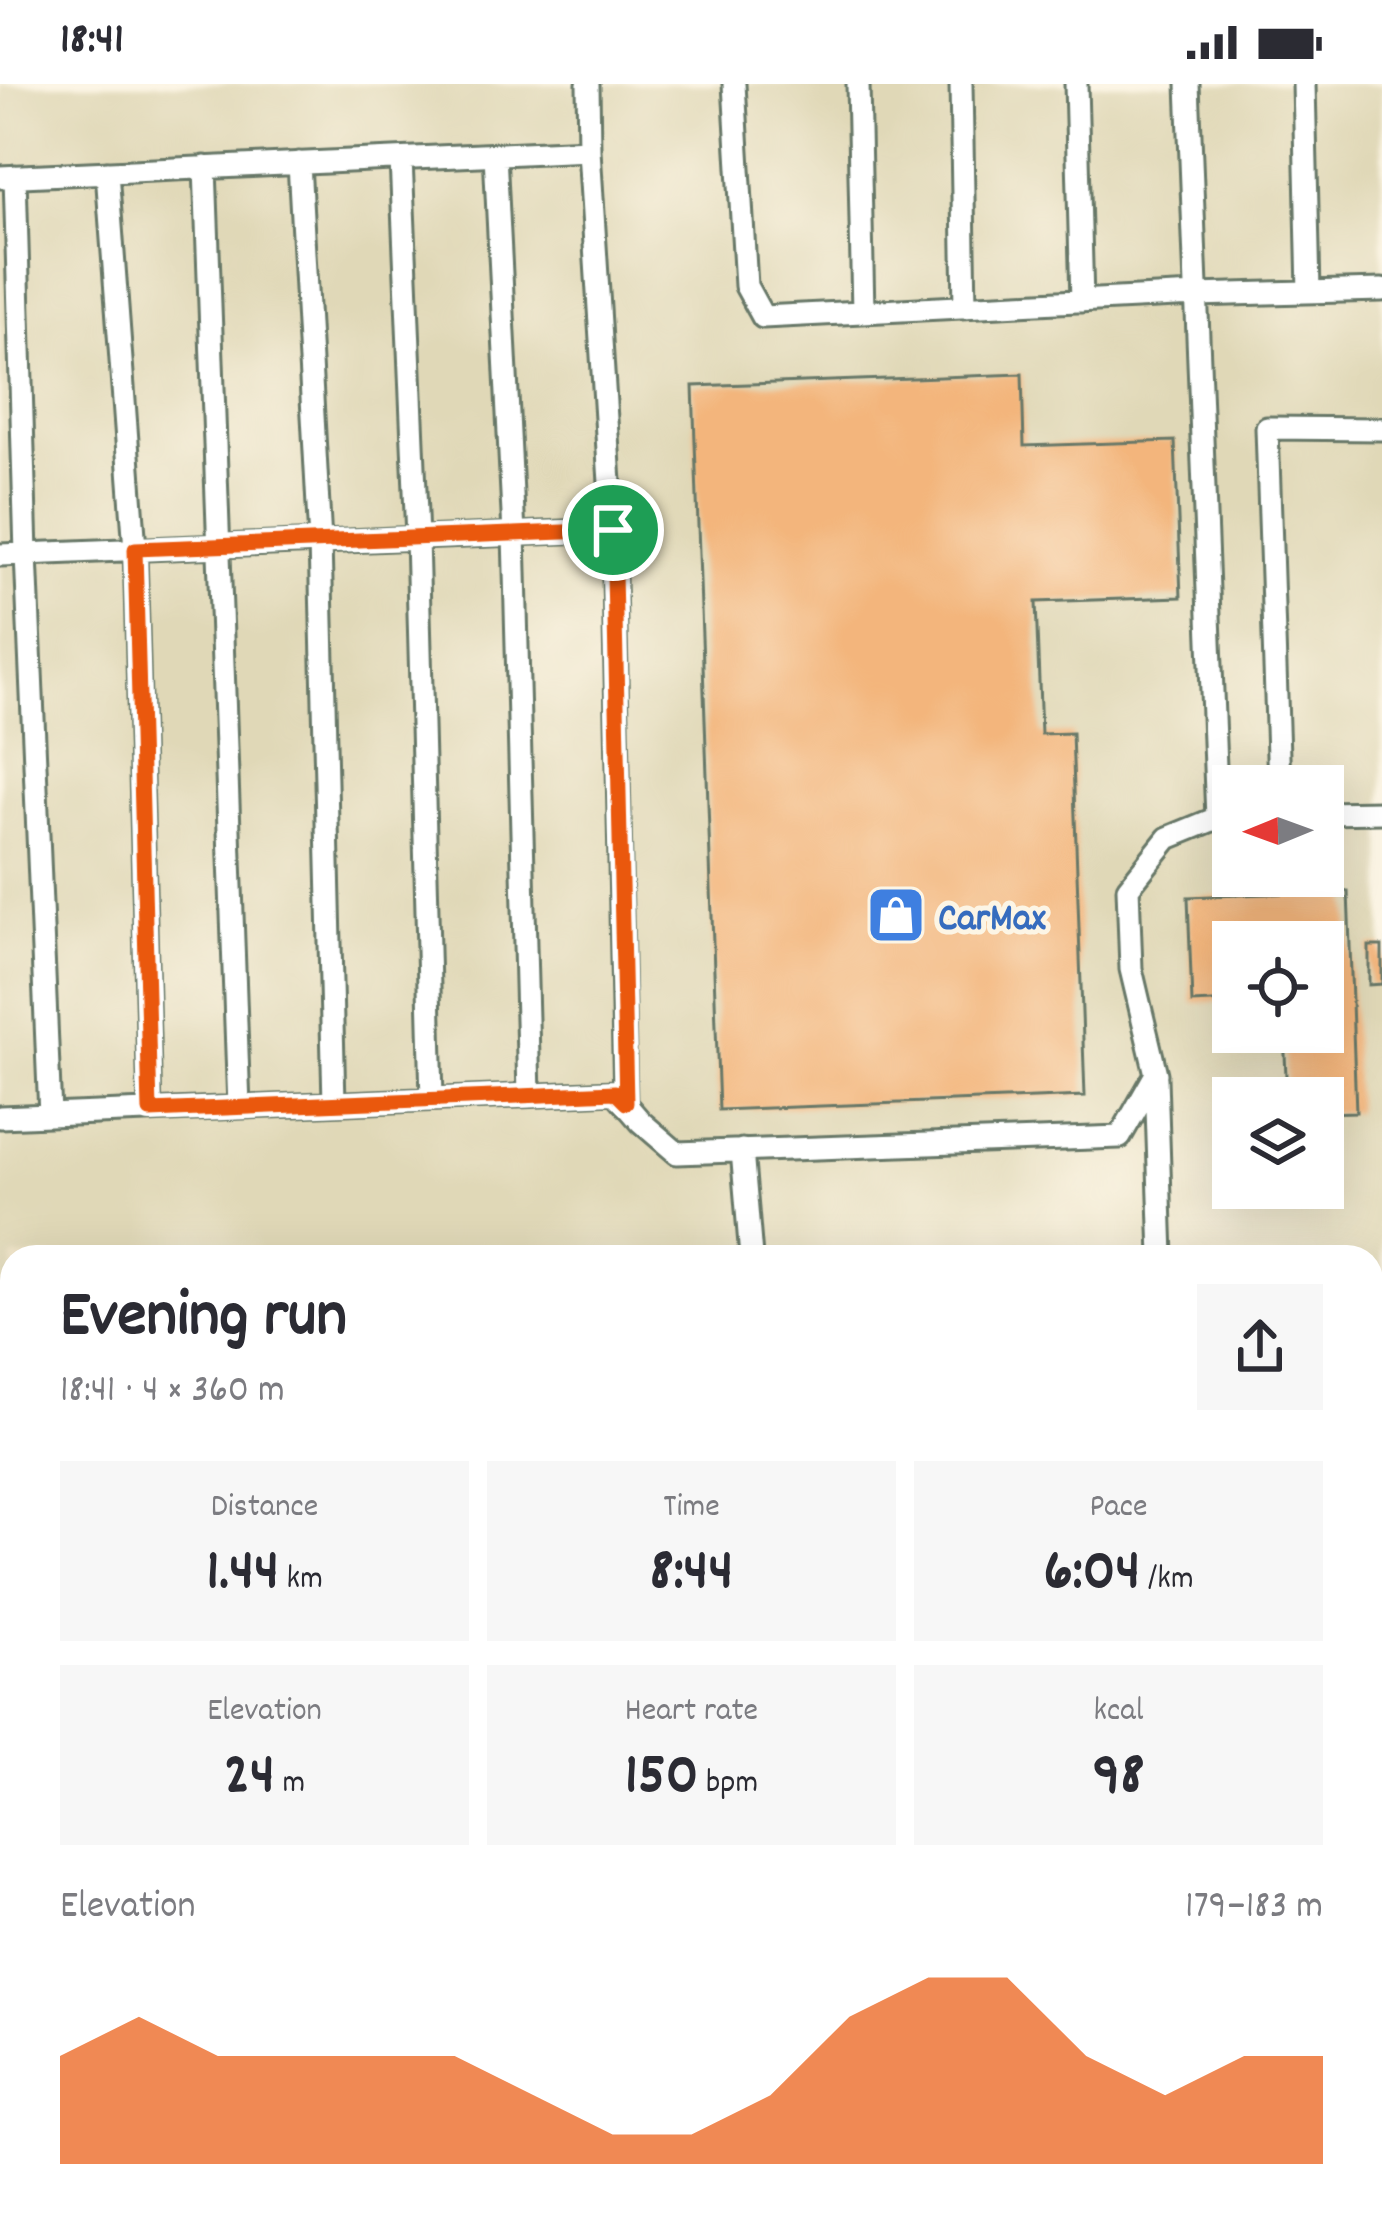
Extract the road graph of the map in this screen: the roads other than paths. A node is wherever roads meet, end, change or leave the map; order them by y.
1 (588, 84) edge
2 (734, 84) edge
3 (857, 84) edge
4 (961, 84) edge
5 (1076, 84) edge
6 (1188, 84) edge
7 (1304, 84) edge
8 (589, 150) junction
9 (495, 154) junction
10 (401, 159) junction
11 (299, 163) junction
12 (205, 167) junction
13 (107, 172) junction
14 (8, 176) edge
15 (1382, 290) edge
16 (1309, 292) junction
17 (1196, 295) junction
18 (1082, 301) junction
19 (965, 307) junction
20 (863, 312) junction
21 (1382, 429) edge
22 (613, 530) junction
23 (514, 534) junction
24 (417, 538) junction
25 (320, 542) junction
26 (216, 546) junction
27 (135, 549) junction
28 (26, 554) junction
29 (0, 555) edge
30 (1222, 765) edge
31 (1278, 765) edge
32 (1382, 812) edge
33 (1344, 813) edge
34 (1212, 823) edge
35 (1156, 1074) junction
36 (529, 1095) junction
37 (432, 1100) junction
38 (334, 1103) junction
39 (626, 1103) junction
40 (239, 1107) junction
41 (150, 1111) junction
42 (50, 1115) junction
43 (0, 1117) edge
44 (742, 1150) junction
45 (750, 1245) edge
46 (1162, 1245) edge

1 - 8 lane
2 - 20 lane
3 - 20 lane
4 - 19 lane
5 - 18 lane
6 - 17 lane
7 - 16 lane
8 - 9 lane
8 - 22 lane
9 - 10 lane
9 - 23 lane
10 - 11 lane
10 - 24 lane
11 - 12 lane
11 - 25 lane
12 - 13 lane
12 - 26 lane
13 - 14 lane
13 - 27 lane
14 - 28 lane
15 - 16 lane
16 - 17 lane
17 - 18 lane
17 - 30 lane
18 - 19 lane
19 - 20 lane
21 - 31 lane
22 - 23 lane
22 - 39 lane
23 - 24 lane
23 - 36 lane
24 - 25 lane
24 - 37 lane
25 - 26 lane
25 - 38 lane
26 - 27 lane
26 - 40 lane
27 - 28 lane
27 - 41 lane
28 - 29 lane
28 - 42 lane
32 - 33 lane
34 - 35 lane
35 - 44 lane
35 - 46 lane
36 - 37 lane
36 - 39 lane
37 - 38 lane
38 - 40 lane
39 - 44 lane
40 - 41 lane
41 - 42 lane
42 - 43 lane
44 - 45 lane

